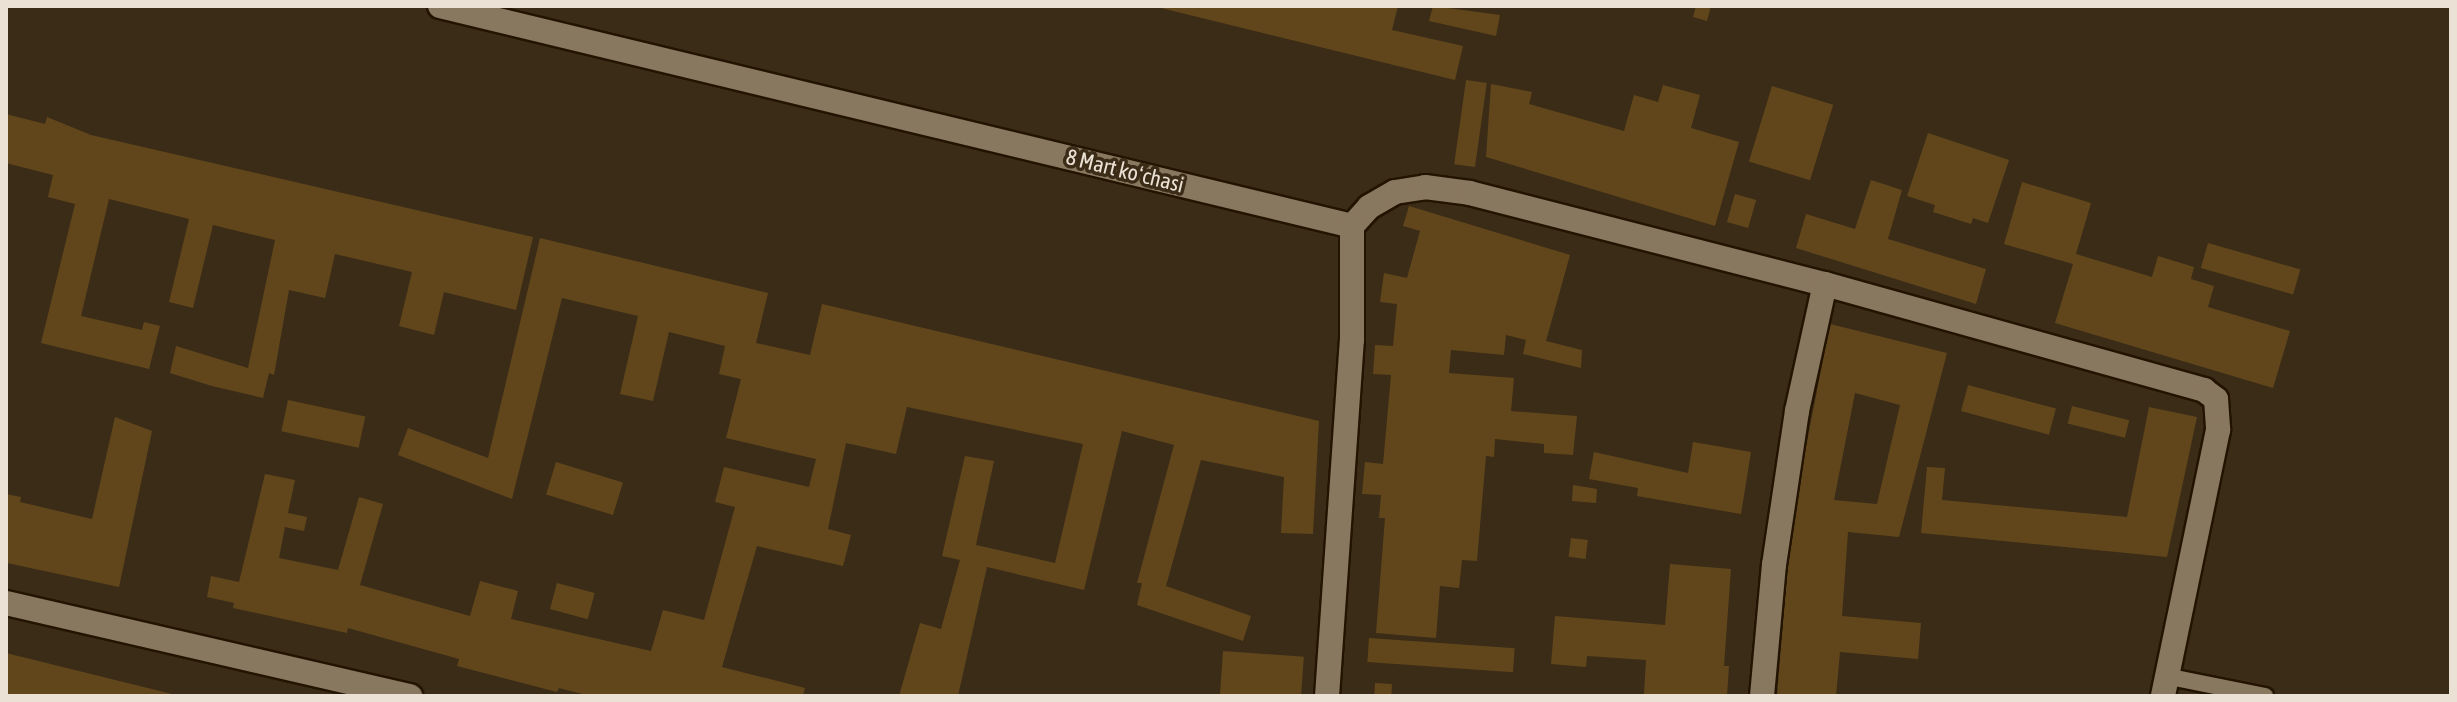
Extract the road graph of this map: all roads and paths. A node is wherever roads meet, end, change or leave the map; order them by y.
1 (440, 6) edge
2 (1352, 226) junction
3 (1825, 284) junction
4 (6, 603) edge
5 (2164, 686) edge
6 (410, 696) edge
7 (1327, 696) edge
8 (1762, 696) edge
9 (2265, 696) edge

1 - 2 street, 8 Mart koʻchasi
2 - 3 street
2 - 7 street
3 - 5 street
3 - 8 street
4 - 6 street
5 - 9 lane

